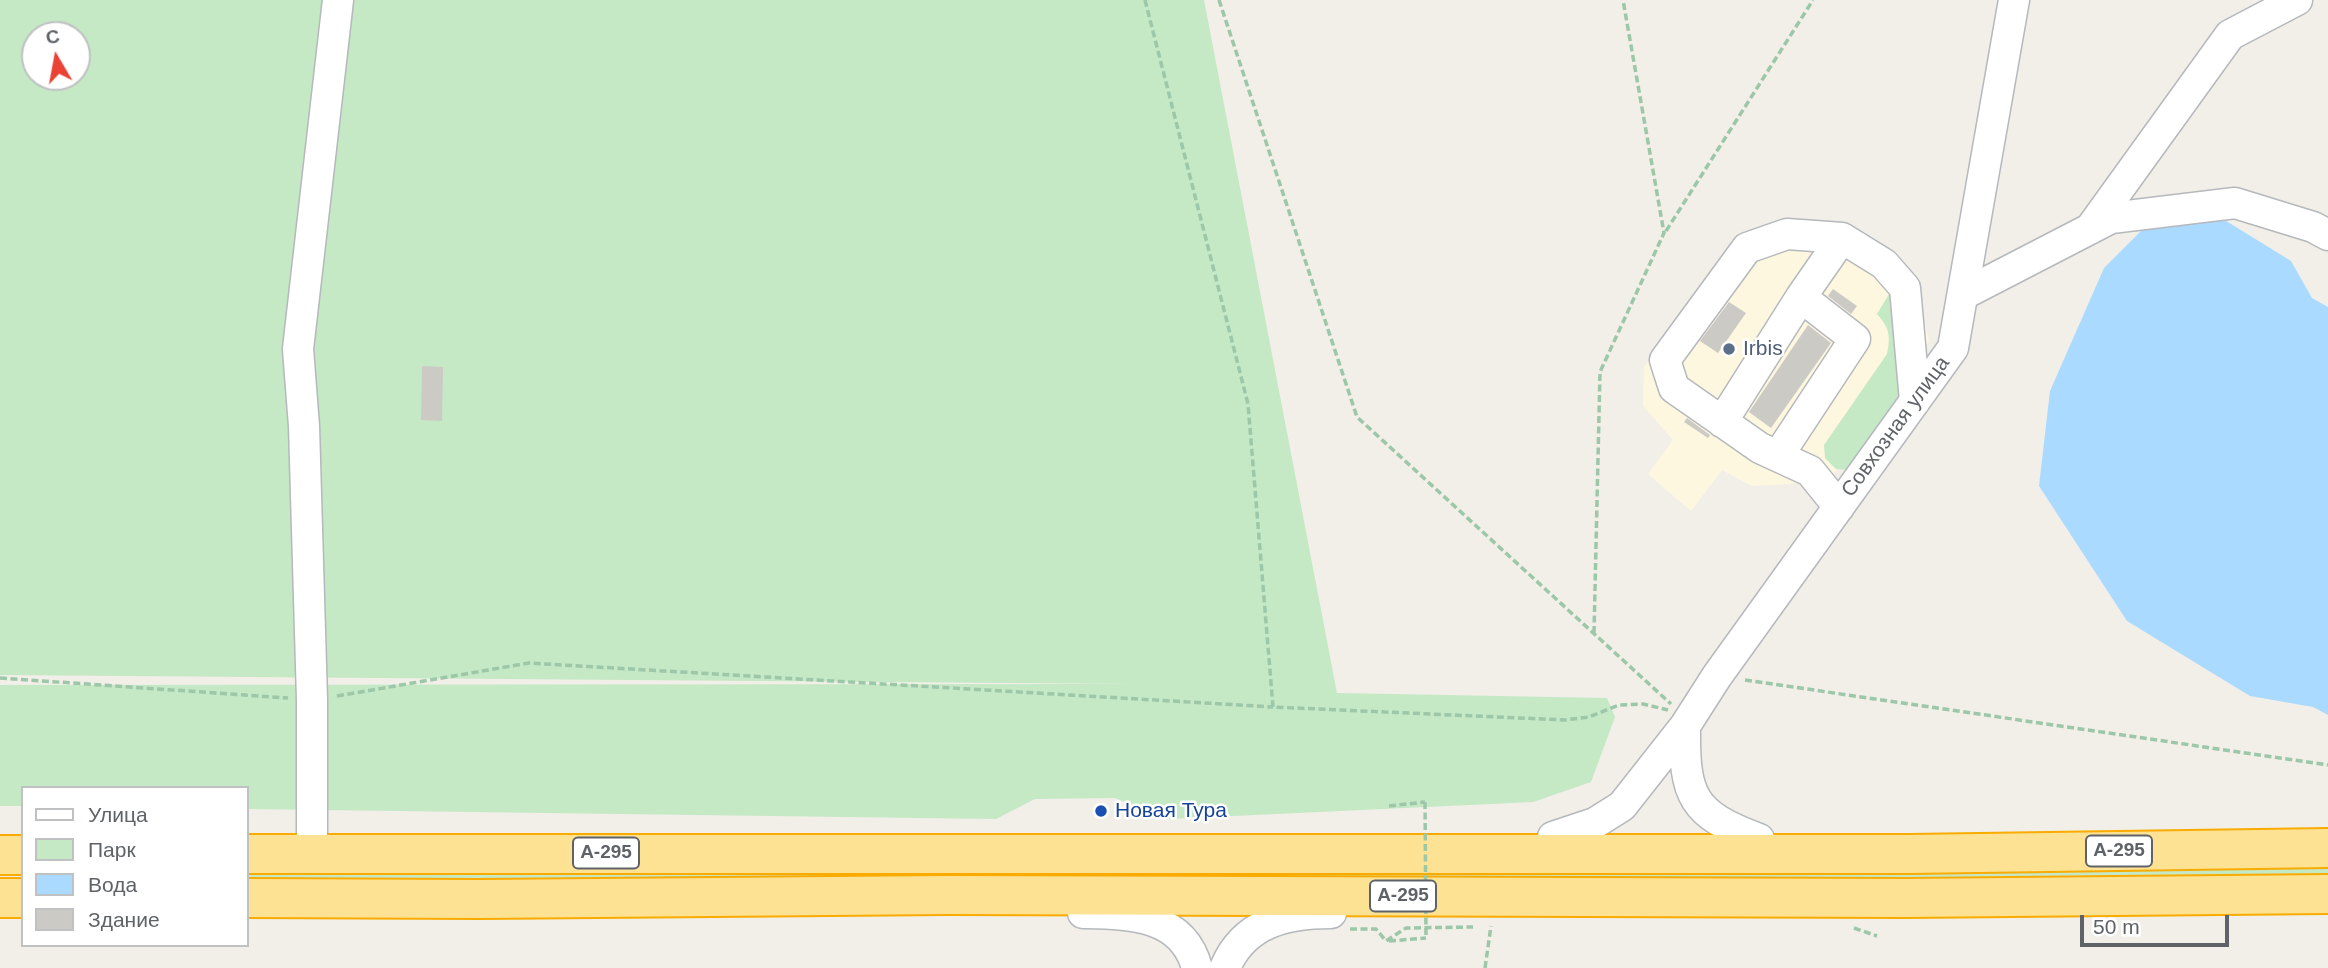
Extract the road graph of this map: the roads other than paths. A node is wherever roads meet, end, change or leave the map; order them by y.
1 (338, 0) edge
2 (2014, 0) edge
3 (2297, 0) edge
4 (2090, 229) junction
5 (2328, 235) edge
6 (1842, 238) junction
7 (1964, 294) junction
8 (1801, 297) junction
9 (1915, 401) junction
10 (1723, 422) junction
11 (1778, 456) junction
12 (1839, 507) junction
13 (1686, 723) junction
14 (1553, 837) junction
15 (1759, 839) junction
16 (2328, 848) edge
17 (965, 852) junction
18 (312, 853) junction
19 (248, 854) edge
20 (1909, 854) junction
21 (0, 855) edge
22 (21, 855) edge
23 (2328, 894) edge
24 (947, 895) junction
25 (0, 898) edge
26 (21, 898) edge
27 (248, 898) edge
28 (1491, 910) junction
29 (1197, 968) edge
30 (1225, 968) edge

1 - 18 street
2 - 7 street, Совхозная улица
3 - 4 street
4 - 5 street
4 - 7 street
6 - 8 street
6 - 9 street
6 - 10 street
7 - 9 street, Совхозная улица
8 - 10 street
8 - 11 street
9 - 12 street, Совхозная улица
10 - 11 street
11 - 12 street
12 - 13 street, Совхозная улица
13 - 14 street, Совхозная улица
13 - 15 street
14 - 15 street, А-295
14 - 17 street, А-295
15 - 20 street, А-295
16 - 20 highway, А-295
17 - 18 highway, А-295
17 - 20 highway, А-295
18 - 19 highway, А-295
21 - 22 highway
23 - 28 highway, А-295
24 - 27 highway, А-295
24 - 28 highway, А-295
24 - 29 street
25 - 26 highway
28 - 30 street

